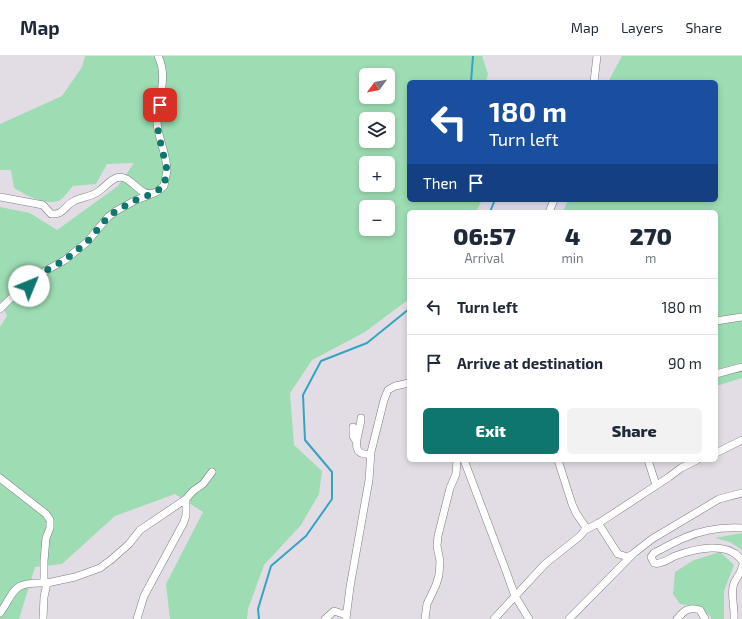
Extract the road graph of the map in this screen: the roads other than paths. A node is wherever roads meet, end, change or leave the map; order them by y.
1 (158, 56) edge
2 (597, 56) edge
3 (594, 80) edge
4 (154, 193) junction
5 (0, 197) edge
6 (0, 309) edge
7 (742, 317) edge
8 (718, 321) edge
9 (742, 367) edge
10 (718, 373) edge
11 (407, 383) edge
12 (361, 418) dead end
13 (353, 427) dead end
14 (742, 440) edge
15 (356, 442) junction
16 (718, 452) edge
17 (371, 454) junction
18 (457, 462) edge
19 (465, 462) edge
20 (559, 462) edge
21 (649, 462) edge
22 (693, 462) edge
23 (212, 472) dead end
24 (0, 478) edge
25 (656, 485) junction
26 (742, 493) edge
27 (186, 499) junction
28 (598, 524) junction
29 (742, 528) edge
30 (587, 529) junction
31 (618, 554) junction
32 (631, 555) junction
33 (742, 561) edge
34 (742, 567) edge
35 (617, 571) junction
36 (45, 583) junction
37 (514, 596) junction
38 (0, 613) edge
39 (346, 617) edge
40 (43, 619) edge
41 (137, 619) edge
42 (325, 619) edge
43 (425, 619) edge
44 (494, 619) edge
45 (529, 619) edge
46 (569, 619) edge
47 (676, 619) edge
48 (705, 619) edge
49 (734, 619) edge

1 - 4 street
2 - 3 street
4 - 5 street
4 - 6 street
7 - 8 street
9 - 10 street
11 - 17 street
12 - 15 street
13 - 15 street
14 - 16 street
15 - 17 street
17 - 39 street
18 - 43 street
19 - 37 street
20 - 30 street
21 - 25 street
22 - 25 street
23 - 27 street
24 - 36 street
25 - 28 street
26 - 32 street
27 - 36 street
27 - 41 street
28 - 30 street
28 - 31 street
29 - 33 street
30 - 37 street
31 - 32 street
31 - 35 street
32 - 35 street
34 - 49 street
35 - 46 street
36 - 38 street
36 - 40 street
37 - 44 street
37 - 45 street
39 - 42 street
47 - 48 street

